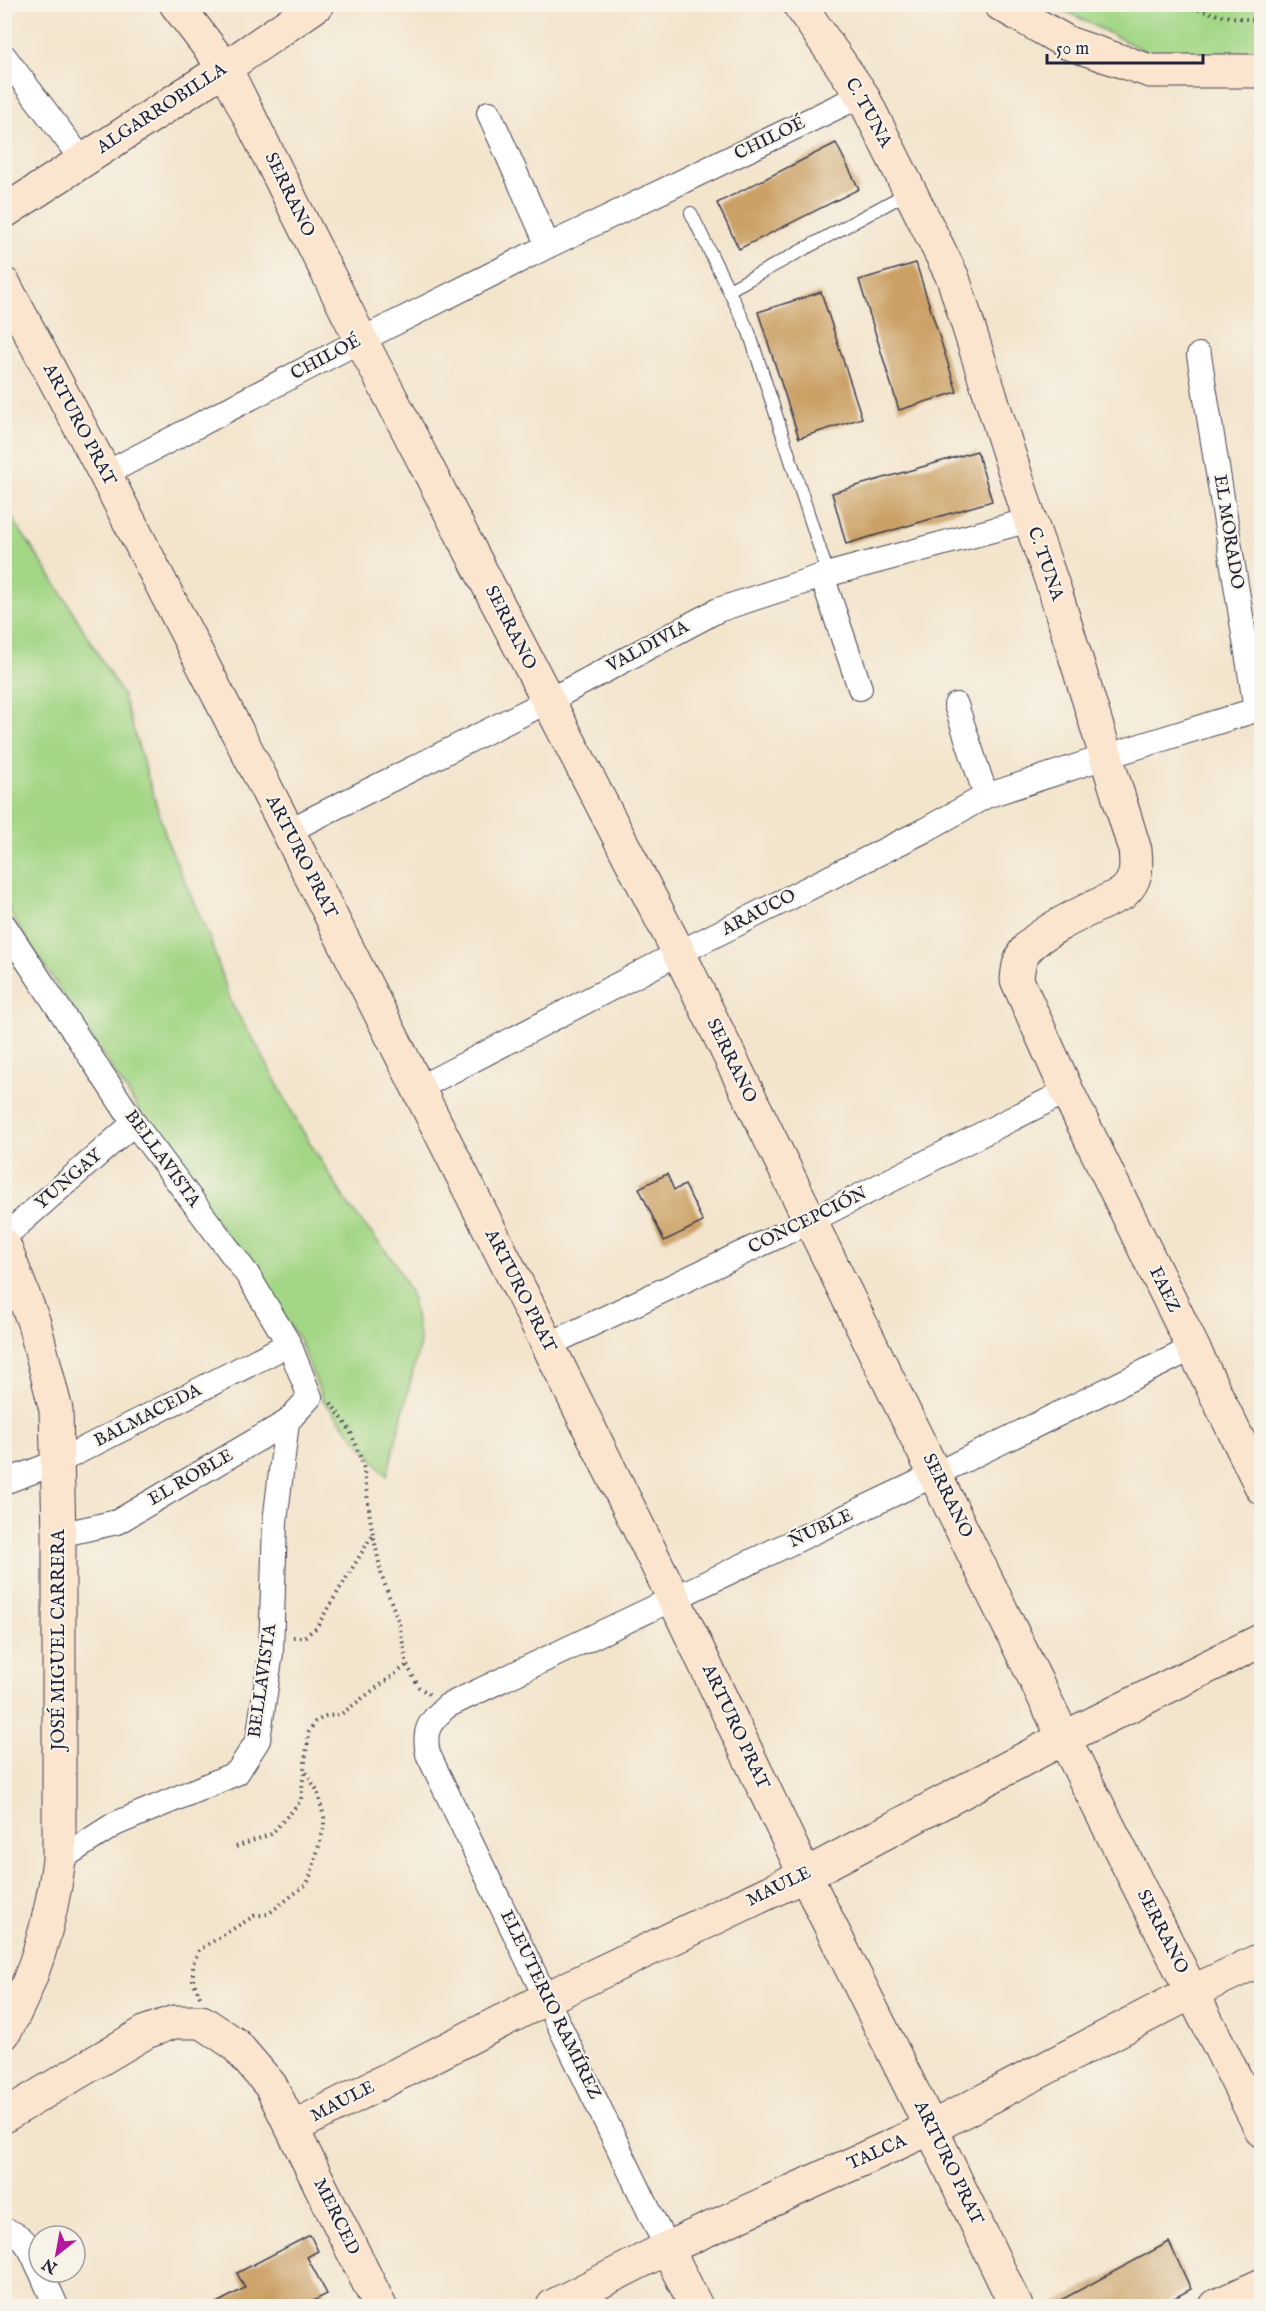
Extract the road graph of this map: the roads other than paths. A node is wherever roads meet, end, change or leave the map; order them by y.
1 (176, 4) edge
2 (318, 4) edge
3 (799, 4) edge
4 (1000, 4) edge
5 (4, 56) edge
6 (225, 68) junction
7 (1262, 71) edge
8 (862, 95) junction
9 (489, 113) dead end
10 (83, 161) junction
11 (910, 191) junction
12 (4, 212) edge
13 (691, 213) dead end
14 (549, 246) junction
15 (4, 285) edge
16 (729, 290) junction
17 (360, 340) junction
18 (1199, 355) dead end
19 (105, 474) junction
20 (1030, 520) junction
21 (825, 575) junction
22 (861, 688) dead end
23 (548, 701) junction
24 (956, 705) dead end
25 (1259, 709) edge
26 (1108, 756) junction
27 (986, 796) junction
28 (288, 831) junction
29 (4, 925) edge
30 (679, 953) junction
31 (417, 1089) junction
32 (1067, 1091) junction
33 (134, 1123) junction
34 (810, 1221) junction
35 (4, 1237) edge
36 (4, 1245) edge
37 (289, 1344) junction
38 (548, 1345) junction
39 (1193, 1348) junction
40 (319, 1399) joint
41 (287, 1422) junction
42 (58, 1462) junction
43 (936, 1474) junction
44 (4, 1482) edge
45 (1262, 1488) edge
46 (59, 1535) junction
47 (674, 1599) junction
48 (1262, 1640) edge
49 (447, 1706) joint
50 (1064, 1738) junction
51 (59, 1860) junction
52 (805, 1875) junction
53 (1262, 1959) edge
54 (1192, 1992) junction
55 (547, 1998) junction
56 (4, 2033) edge
57 (4, 2116) edge
58 (292, 2128) junction
59 (931, 2128) junction
60 (1262, 2131) edge
61 (12, 2234) edge
62 (27, 2245) edge
63 (667, 2248) junction
64 (46, 2284) edge
65 (1262, 2285) edge
66 (56, 2307) edge
67 (380, 2307) edge
68 (553, 2307) edge
69 (696, 2307) edge
70 (1016, 2307) edge
71 (1216, 2307) edge

1 - 6 main road, SERRANO
2 - 6 main road, ALGARROBILLA
3 - 8 main road, C. TUNA
4 - 7 main road
5 - 10 street
6 - 10 main road, ALGARROBILLA
6 - 17 main road, SERRANO
8 - 11 main road, C. TUNA
8 - 14 street, CHILOÉ
9 - 14 street
10 - 12 main road, ALGARROBILLA
11 - 16 lane
11 - 20 main road, C. TUNA
13 - 16 lane
14 - 17 street, CHILOÉ
15 - 19 main road, ARTURO PRAT
16 - 21 lane
17 - 19 street, CHILOÉ
17 - 23 main road, SERRANO
18 - 25 street, EL MORADO
19 - 28 main road, ARTURO PRAT
20 - 21 street, VALDIVIA
20 - 26 main road, C. TUNA
21 - 22 street
21 - 23 street, VALDIVIA
23 - 28 street, VALDIVIA
23 - 30 main road, SERRANO
24 - 27 street
25 - 26 street, ARAUCO
26 - 27 street, ARAUCO
26 - 32 main road, C. TUNA
27 - 30 street, ARAUCO
28 - 31 main road, ARTURO PRAT
29 - 33 street, BELLAVISTA
30 - 31 street, ARAUCO
30 - 34 main road, SERRANO
31 - 38 main road, ARTURO PRAT
32 - 34 street, CONCEPCIÓN
32 - 39 main road, FAEZ
33 - 35 street, YUNGAY
33 - 37 street, BELLAVISTA
34 - 38 street, CONCEPCIÓN
34 - 43 main road, SERRANO
36 - 42 main road, JOSÉ MIGUEL CARRERA
37 - 40 street, BELLAVISTA
37 - 42 street, BALMACEDA
38 - 47 main road, ARTURO PRAT
39 - 43 street, ÑUBLE
39 - 45 main road, FAEZ
40 - 41 street, EL ROBLE
41 - 46 street, EL ROBLE
41 - 51 street, BELLAVISTA
42 - 44 street, BALMACEDA
42 - 46 main road, JOSÉ MIGUEL CARRERA
43 - 47 street, ÑUBLE
43 - 50 main road, SERRANO
46 - 51 main road, JOSÉ MIGUEL CARRERA
47 - 49 street, ÑUBLE
47 - 52 main road, ARTURO PRAT
48 - 50 main road, MAULE
49 - 55 street, ELEUTERIO RAMÍREZ
50 - 52 main road, MAULE
50 - 54 main road, SERRANO
51 - 56 main road, JOSÉ MIGUEL CARRERA
52 - 55 main road, MAULE
52 - 59 main road, ARTURO PRAT
53 - 54 main road, TALCA
54 - 59 main road, TALCA
54 - 60 main road, SERRANO
55 - 58 main road, MAULE
55 - 63 street, ELEUTERIO RAMÍREZ
57 - 58 main road
58 - 67 main road, MERCED
59 - 63 main road, TALCA
59 - 70 main road, ARTURO PRAT
61 - 62 street
63 - 68 main road, TALCA
63 - 69 main road, ELEUTERIO RAMÍREZ
64 - 66 street
65 - 71 main road

